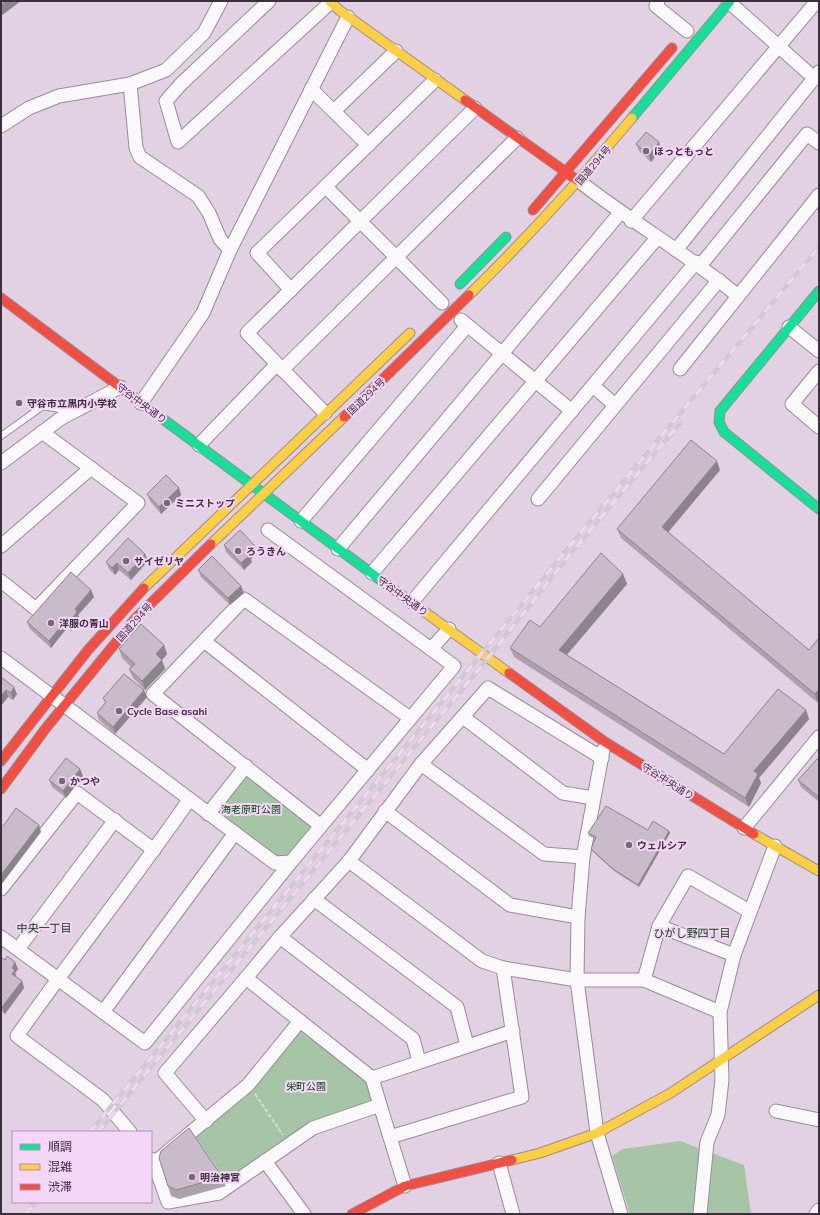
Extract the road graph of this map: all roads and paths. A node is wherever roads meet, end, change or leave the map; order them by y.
1 (221, 1) edge
2 (269, 1) edge
3 (658, 1) edge
4 (817, 1) edge
5 (729, 2) edge
6 (338, 6) edge
7 (684, 34) joint
8 (780, 46) junction
9 (396, 51) junction
10 (816, 75) edge
11 (436, 80) junction
12 (130, 84) junction
13 (311, 89) junction
14 (475, 108) junction
15 (334, 111) junction
16 (1, 126) edge
17 (517, 138) junction
18 (819, 143) edge
19 (368, 145) junction
20 (566, 172) junction
21 (579, 181) junction
22 (326, 187) junction
23 (819, 195) edge
24 (620, 213) junction
25 (528, 215) dead end
26 (360, 221) junction
27 (631, 221) junction
28 (513, 231) dead end
29 (657, 238) junction
30 (230, 250) junction
31 (676, 250) junction
32 (396, 256) junction
33 (698, 264) junction
34 (719, 280) junction
35 (291, 290) junction
36 (819, 291) edge
37 (738, 296) junction
38 (1, 298) edge
39 (445, 300) joint
40 (453, 311) junction
41 (466, 326) junction
42 (789, 327) junction
43 (414, 328) dead end
44 (819, 351) edge
45 (502, 353) junction
46 (279, 367) junction
47 (680, 369) dead end
48 (819, 371) edge
49 (536, 380) junction
50 (593, 386) junction
51 (120, 387) junction
52 (141, 403) junction
53 (615, 405) junction
54 (572, 411) junction
55 (74, 412) junction
56 (325, 413) junction
57 (819, 427) edge
58 (42, 432) junction
59 (1, 436) edge
60 (199, 446) junction
61 (1, 463) edge
62 (91, 468) junction
63 (250, 484) junction
64 (262, 494) junction
65 (538, 499) dead end
66 (138, 503) junction
67 (819, 509) edge
68 (301, 521) junction
69 (268, 530) dead end
70 (1, 546) edge
71 (338, 549) junction
72 (295, 550) junction
73 (372, 573) junction
74 (1, 581) edge
75 (244, 599) junction
76 (412, 602) junction
77 (36, 609) junction
78 (448, 629) junction
79 (204, 641) junction
80 (431, 649) junction
81 (1, 650) edge
82 (1, 658) edge
83 (153, 694) junction
84 (52, 695) junction
85 (65, 705) junction
86 (463, 717) junction
87 (410, 718) junction
88 (819, 737) edge
89 (114, 742) junction
90 (605, 742) junction
91 (602, 758) junction
92 (1, 761) edge
93 (420, 764) junction
94 (246, 766) junction
95 (368, 770) junction
96 (1, 789) edge
97 (78, 793) junction
98 (593, 798) junction
99 (189, 800) junction
100 (385, 811) junction
101 (208, 814) junction
102 (115, 820) junction
103 (321, 826) junction
104 (744, 828) junction
105 (234, 834) junction
106 (774, 846) junction
107 (154, 850) junction
108 (583, 857) junction
109 (348, 861) junction
110 (291, 862) junction
111 (819, 871) edge
112 (1, 889) edge
113 (314, 899) junction
114 (749, 911) junction
115 (578, 917) junction
116 (659, 926) junction
117 (1, 937) edge
118 (280, 937) junction
119 (18, 949) junction
120 (734, 955) junction
121 (504, 968) junction
122 (246, 978) junction
123 (57, 979) junction
124 (577, 980) junction
125 (644, 980) junction
126 (819, 995) edge
127 (104, 1012) junction
128 (720, 1012) junction
129 (300, 1021) junction
130 (513, 1031) junction
131 (145, 1043) junction
132 (467, 1045) junction
133 (722, 1060) junction
134 (418, 1061) junction
135 (165, 1072) junction
136 (372, 1078) junction
137 (248, 1085) junction
138 (103, 1100) junction
139 (380, 1105) junction
140 (776, 1111) dead end
141 (117, 1116) junction
142 (819, 1120) edge
143 (206, 1121) junction
144 (129, 1131) edge
145 (597, 1133) junction
146 (390, 1137) junction
147 (290, 1144) junction
148 (152, 1161) edge
149 (265, 1161) junction
150 (499, 1163) junction
151 (405, 1186) junction
152 (819, 1210) edge
153 (304, 1214) edge
154 (352, 1214) edge
155 (514, 1214) edge
156 (621, 1214) edge
157 (700, 1214) edge
158 (816, 1214) edge

1 - 12 street
2 - 6 street
3 - 7 street
4 - 8 street
5 - 8 street
5 - 21 main road, 国道294号
6 - 9 main road
6 - 13 street
7 - 20 main road, 国道294号
8 - 10 street
8 - 27 street
9 - 11 main road
9 - 15 street
10 - 31 street
11 - 14 main road
11 - 19 street
12 - 16 street
12 - 30 street
13 - 15 street
13 - 30 street
14 - 17 main road
14 - 26 street
15 - 19 street
17 - 20 main road
17 - 32 street
18 - 33 street
19 - 22 street
20 - 21 main road
20 - 25 main road, 国道294号
21 - 24 street
21 - 40 main road, 国道294号
22 - 26 street
22 - 35 street
23 - 37 street
24 - 27 street
24 - 45 street
26 - 32 street
26 - 35 street
27 - 29 street
28 - 39 main road
29 - 31 street
29 - 49 street
30 - 52 street
31 - 33 street
32 - 39 street
32 - 46 street
33 - 34 street
33 - 50 street
34 - 37 street
34 - 53 street
35 - 46 street
36 - 42 main road
37 - 47 street
38 - 51 main road, 守谷中央通り
40 - 41 street
40 - 64 main road, 国道294号
41 - 45 street
41 - 68 street
42 - 44 street
42 - 67 main road
43 - 56 main road, 国道294号
45 - 49 street
45 - 71 street
46 - 56 street
46 - 60 street
48 - 57 street
49 - 54 street
49 - 73 street
50 - 53 street
50 - 54 street
51 - 52 main road, 守谷中央通り
51 - 55 street
52 - 60 main road, 守谷中央通り
53 - 65 street
54 - 76 street
55 - 58 street
55 - 59 lane
56 - 63 main road, 国道294号
58 - 61 street
58 - 62 street
60 - 63 main road, 守谷中央通り
60 - 66 path
62 - 66 street
62 - 70 street
63 - 64 main road, 守谷中央通り
63 - 84 main road, 国道294号
64 - 68 main road, 守谷中央通り
64 - 85 main road, 国道294号
66 - 77 street
68 - 71 main road, 守谷中央通り
69 - 72 street
71 - 73 main road, 守谷中央通り
72 - 75 path
72 - 80 street
73 - 76 main road, 守谷中央通り
74 - 77 street
75 - 79 street
75 - 87 street
76 - 78 main road, 守谷中央通り
77 - 81 path
78 - 80 street
78 - 90 main road, 守谷中央通り
79 - 83 street
79 - 95 street
80 - 87 street
82 - 84 street
83 - 89 path
83 - 94 street
84 - 85 street
84 - 92 main road, 国道294号
85 - 89 street
85 - 96 main road, 国道294号
86 - 91 street
86 - 93 street
86 - 98 street
87 - 95 street
88 - 104 street
89 - 97 path
89 - 99 street
90 - 91 street
90 - 104 main road, 守谷中央通り
91 - 98 street
93 - 100 street
93 - 108 street
94 - 101 street
94 - 103 street
95 - 103 street
97 - 102 street
97 - 112 street
98 - 108 street
99 - 101 street
99 - 107 street
100 - 109 street
100 - 115 street
101 - 105 street
102 - 107 street
102 - 119 street
103 - 110 street
104 - 106 main road, 守谷中央通り
105 - 110 street
105 - 127 street
106 - 111 main road, 守谷中央通り
106 - 114 street
107 - 123 street
108 - 115 street
109 - 113 street
109 - 121 street
110 - 131 street
113 - 118 street
113 - 132 street
114 - 116 street
114 - 120 street
115 - 124 street
116 - 120 street
116 - 125 street
117 - 119 street
118 - 122 street
118 - 134 street
119 - 123 street
120 - 128 street
121 - 124 street
121 - 130 street
122 - 129 street
122 - 135 street
123 - 127 street
123 - 138 street
124 - 125 street
124 - 145 street
125 - 128 street
126 - 133 main road
127 - 131 street
128 - 133 street
129 - 136 street
129 - 137 street
130 - 132 street
130 - 146 street
131 - 138 path
132 - 134 street
133 - 145 main road
133 - 157 street
134 - 136 street
135 - 141 path
135 - 143 street
136 - 139 street
137 - 143 street
137 - 147 path
138 - 141 street
139 - 146 street
139 - 147 street
140 - 142 street
141 - 144 street
143 - 148 street
145 - 150 main road
145 - 156 street
146 - 151 street
147 - 149 street
148 - 149 street
149 - 153 street
150 - 151 main road
150 - 155 street
151 - 154 main road
152 - 158 street

